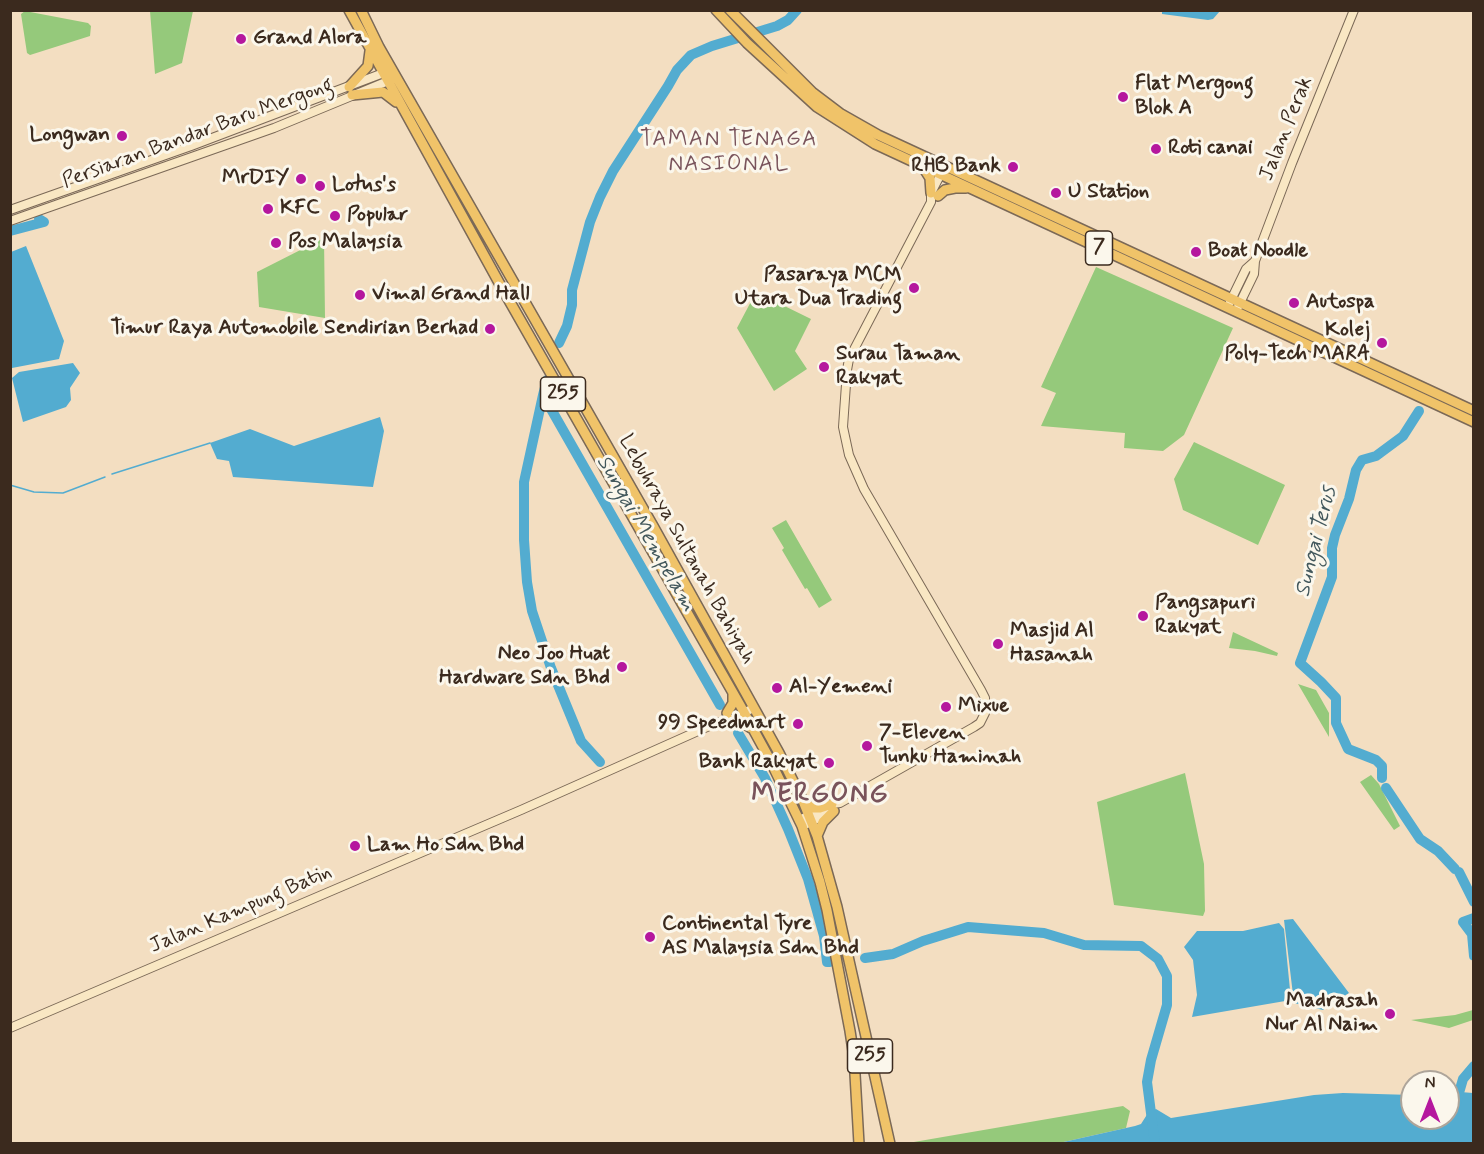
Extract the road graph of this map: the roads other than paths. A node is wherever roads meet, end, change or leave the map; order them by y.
1 (349, 10) edge
2 (361, 10) edge
3 (716, 10) edge
4 (730, 10) edge
5 (1354, 10) edge
6 (370, 51) junction
7 (390, 75) junction
8 (351, 91) junction
9 (403, 111) junction
10 (923, 167) junction
11 (946, 172) junction
12 (971, 188) junction
13 (934, 197) junction
14 (10, 210) edge
15 (10, 221) edge
16 (1233, 306) junction
17 (1473, 411) edge
18 (1473, 422) edge
19 (631, 488) junction
20 (619, 494) junction
21 (732, 691) junction
22 (751, 704) junction
23 (742, 709) junction
24 (729, 716) junction
25 (753, 730) junction
26 (803, 801) junction
27 (835, 806) junction
28 (811, 819) junction
29 (801, 823) junction
30 (817, 836) junction
31 (10, 1028) edge
32 (859, 1143) edge
33 (890, 1143) edge

1 - 6 main road, Lebuhraya Sultanah Bahiyah / 255
2 - 7 main road, Lebuhraya Sultanah Bahiyah / 255
3 - 10 main road, 7
4 - 11 main road, 7
5 - 16 street, Jalan Perak
6 - 7 main road, Lebuhraya Sultanah Bahiyah / 255
6 - 8 main road
7 - 8 street, Persiaran Bandar Baru Mergong
7 - 9 main road, Lebuhraya Sultanah Bahiyah / 255
7 - 19 main road, Lebuhraya Sultanah Bahiyah / 255
8 - 9 main road
8 - 14 street, Persiaran Bandar Baru Mergong
8 - 15 street, Persiaran Bandar Baru Mergong
9 - 20 main road, Lebuhraya Sultanah Bahiyah / 255
10 - 11 main road, 7
10 - 13 main road
11 - 12 main road, 7
11 - 13 street
11 - 16 main road, 7
12 - 13 main road
12 - 16 main road, 7
13 - 27 street
16 - 17 main road, 7
16 - 18 main road, 7
19 - 20 main road
19 - 22 main road, Lebuhraya Sultanah Bahiyah / 255
20 - 21 main road, Lebuhraya Sultanah Bahiyah / 255
21 - 23 main road, Lebuhraya Sultanah Bahiyah / 255
21 - 24 main road
22 - 23 street, Jalan Kampung Batin
22 - 26 main road, Lebuhraya Sultanah Bahiyah / 255
23 - 24 street, Jalan Kampung Batin
23 - 25 main road, Lebuhraya Sultanah Bahiyah / 255
24 - 25 main road
24 - 31 street, Jalan Kampung Batin
25 - 29 main road, Lebuhraya Sultanah Bahiyah / 255
26 - 27 main road
26 - 28 main road, Lebuhraya Sultanah Bahiyah / 255
27 - 28 street
27 - 30 main road
28 - 29 street
28 - 30 main road, Lebuhraya Sultanah Bahiyah / 255
29 - 32 main road, Lebuhraya Sultanah Bahiyah / 255
30 - 33 main road, Lebuhraya Sultanah Bahiyah / 255

